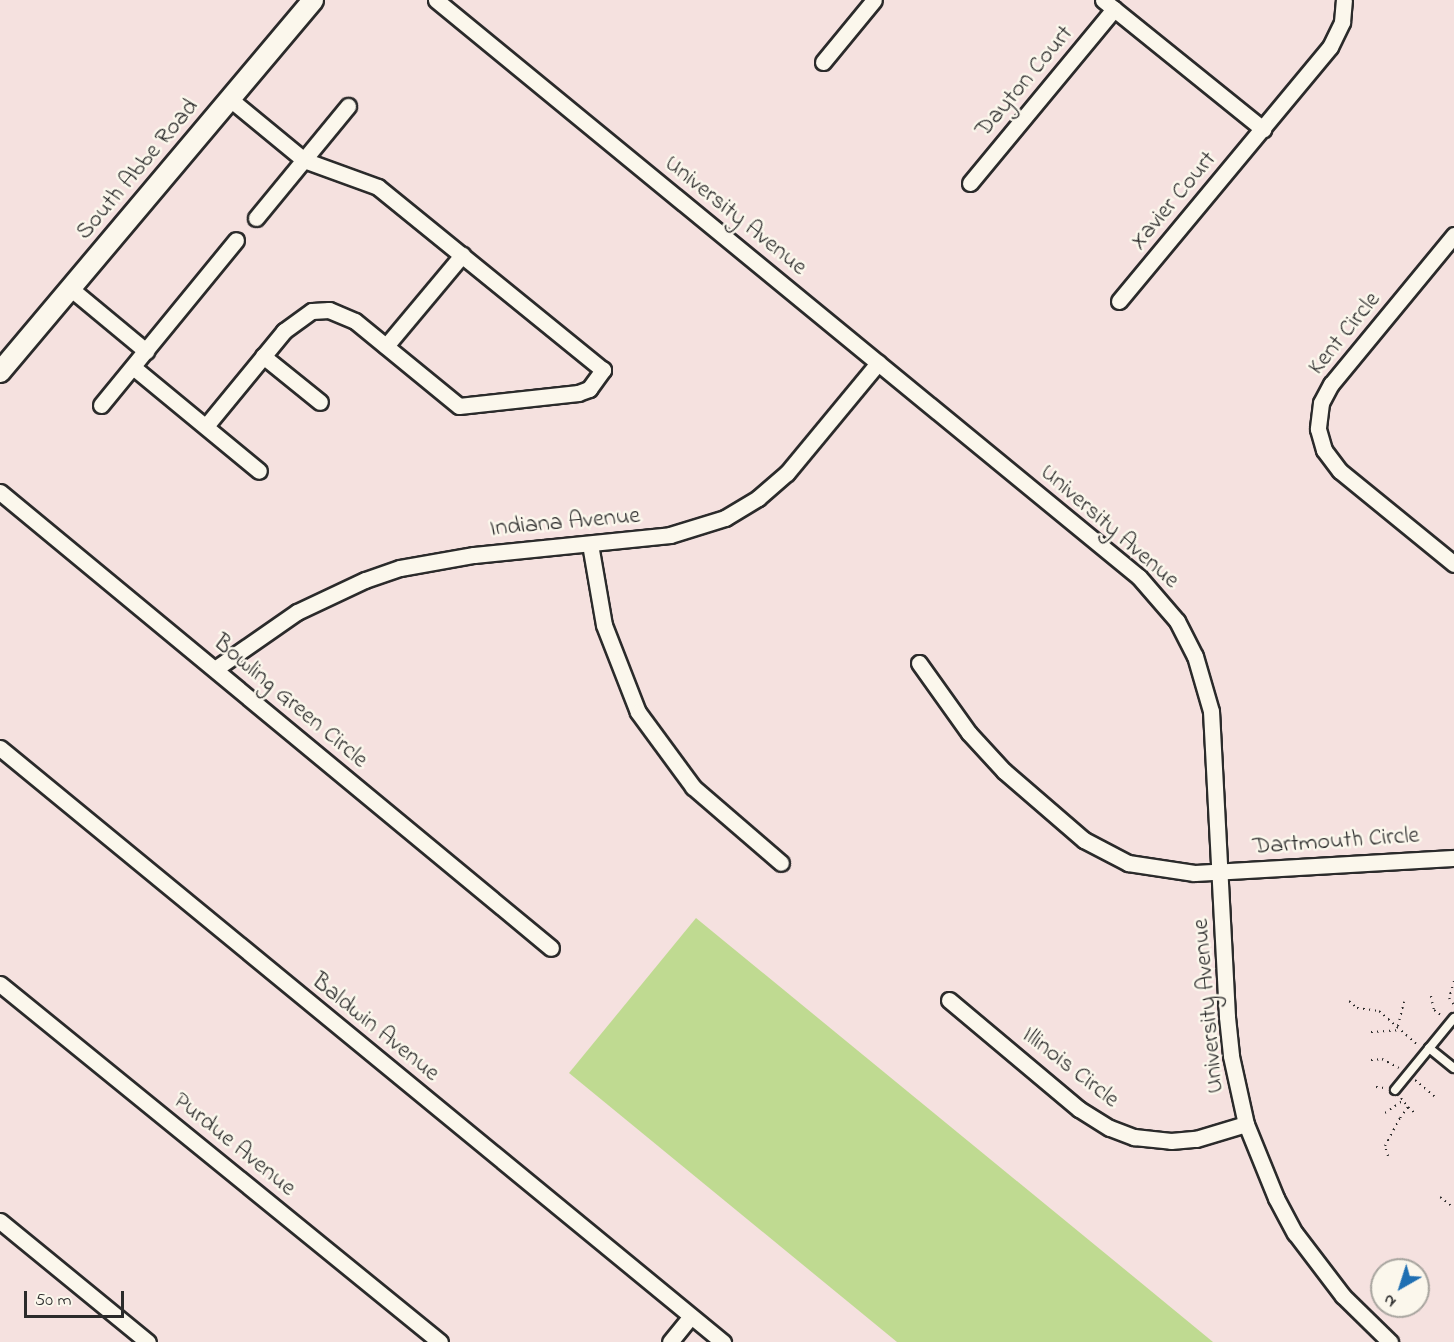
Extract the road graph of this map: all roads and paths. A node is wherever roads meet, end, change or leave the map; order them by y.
1 (314, 0) edge
2 (436, 0) edge
3 (874, 0) edge
4 (1344, 0) edge
5 (1108, 5) edge
6 (823, 62) dead end
7 (230, 99) junction
8 (348, 106) dead end
9 (1263, 129) junction
10 (304, 160) junction
11 (970, 183) dead end
12 (256, 218) dead end
13 (1454, 236) edge
14 (237, 240) dead end
15 (462, 255) junction
16 (70, 288) junction
17 (1119, 301) dead end
18 (386, 346) junction
19 (146, 351) junction
20 (264, 356) junction
21 (878, 363) junction
22 (133, 367) junction
23 (0, 372) edge
24 (321, 402) dead end
25 (102, 405) dead end
26 (206, 426) junction
27 (259, 471) dead end
28 (0, 492) edge
29 (590, 544) junction
30 (1454, 564) edge
31 (919, 663) dead end
32 (215, 669) junction
33 (0, 748) edge
34 (1454, 858) edge
35 (781, 863) dead end
36 (1220, 872) junction
37 (551, 948) dead end
38 (1454, 981) edge
39 (0, 984) edge
40 (1431, 996) dead end
41 (949, 1000) dead end
42 (1348, 1001) dead end
43 (1404, 1002) dead end
44 (1377, 1004) dead end
45 (1454, 1005) edge
46 (1377, 1010) junction
47 (1434, 1010) dead end
48 (1454, 1018) edge
49 (1398, 1027) junction
50 (1401, 1030) junction
51 (1371, 1032) dead end
52 (1410, 1038) dead end
53 (1429, 1048) junction
54 (1371, 1060) dead end
55 (1391, 1062) dead end
56 (1454, 1068) edge
57 (1376, 1087) dead end
58 (1424, 1088) dead end
59 (1386, 1089) dead end
60 (1395, 1090) dead end
61 (1435, 1096) dead end
62 (1403, 1101) dead end
63 (1385, 1113) dead end
64 (1415, 1113) dead end
65 (1246, 1124) junction
66 (1394, 1128) junction
67 (1400, 1133) dead end
68 (1388, 1156) dead end
69 (1440, 1197) dead end
70 (1454, 1208) edge
71 (0, 1221) edge
72 (691, 1316) junction
73 (148, 1342) edge
74 (440, 1342) edge
75 (670, 1342) edge
76 (723, 1342) edge
77 (1390, 1342) edge

1 - 7 street, South Abbe Road
2 - 21 street, University Avenue
3 - 6 street
4 - 9 street, Xavier Court
5 - 9 street
5 - 11 street, Dayton Court
7 - 10 street
7 - 16 street, South Abbe Road
8 - 10 street
9 - 17 street, Xavier Court
10 - 12 street
10 - 15 street
13 - 30 street, Kent Circle
14 - 19 street
15 - 18 street
15 - 18 street
16 - 19 street
16 - 23 street, South Abbe Road
18 - 20 street
19 - 22 street
20 - 24 street
20 - 26 street
21 - 29 street, Indiana Avenue
21 - 36 street, University Avenue
22 - 25 street
22 - 26 street
26 - 27 street
28 - 32 street, Bowling Green Circle
29 - 32 street, Indiana Avenue
29 - 35 street
31 - 36 street, Dartmouth Circle
32 - 37 street, Bowling Green Circle
33 - 72 street, Baldwin Avenue
34 - 36 street, Dartmouth Circle
36 - 65 street, University Avenue
38 - 45 path
39 - 74 street, Purdue Avenue
40 - 47 path
41 - 65 street, Illinois Circle
42 - 46 path
43 - 49 path
44 - 46 path
46 - 49 path
48 - 53 lane
49 - 50 path
50 - 51 path
50 - 52 path
53 - 56 lane
53 - 60 lane
54 - 55 path
57 - 59 path
58 - 61 path
62 - 63 path
64 - 66 path
65 - 77 street, University Avenue
66 - 67 path
66 - 68 path
69 - 70 path
71 - 73 street
72 - 75 street
72 - 76 street, Baldwin Avenue

